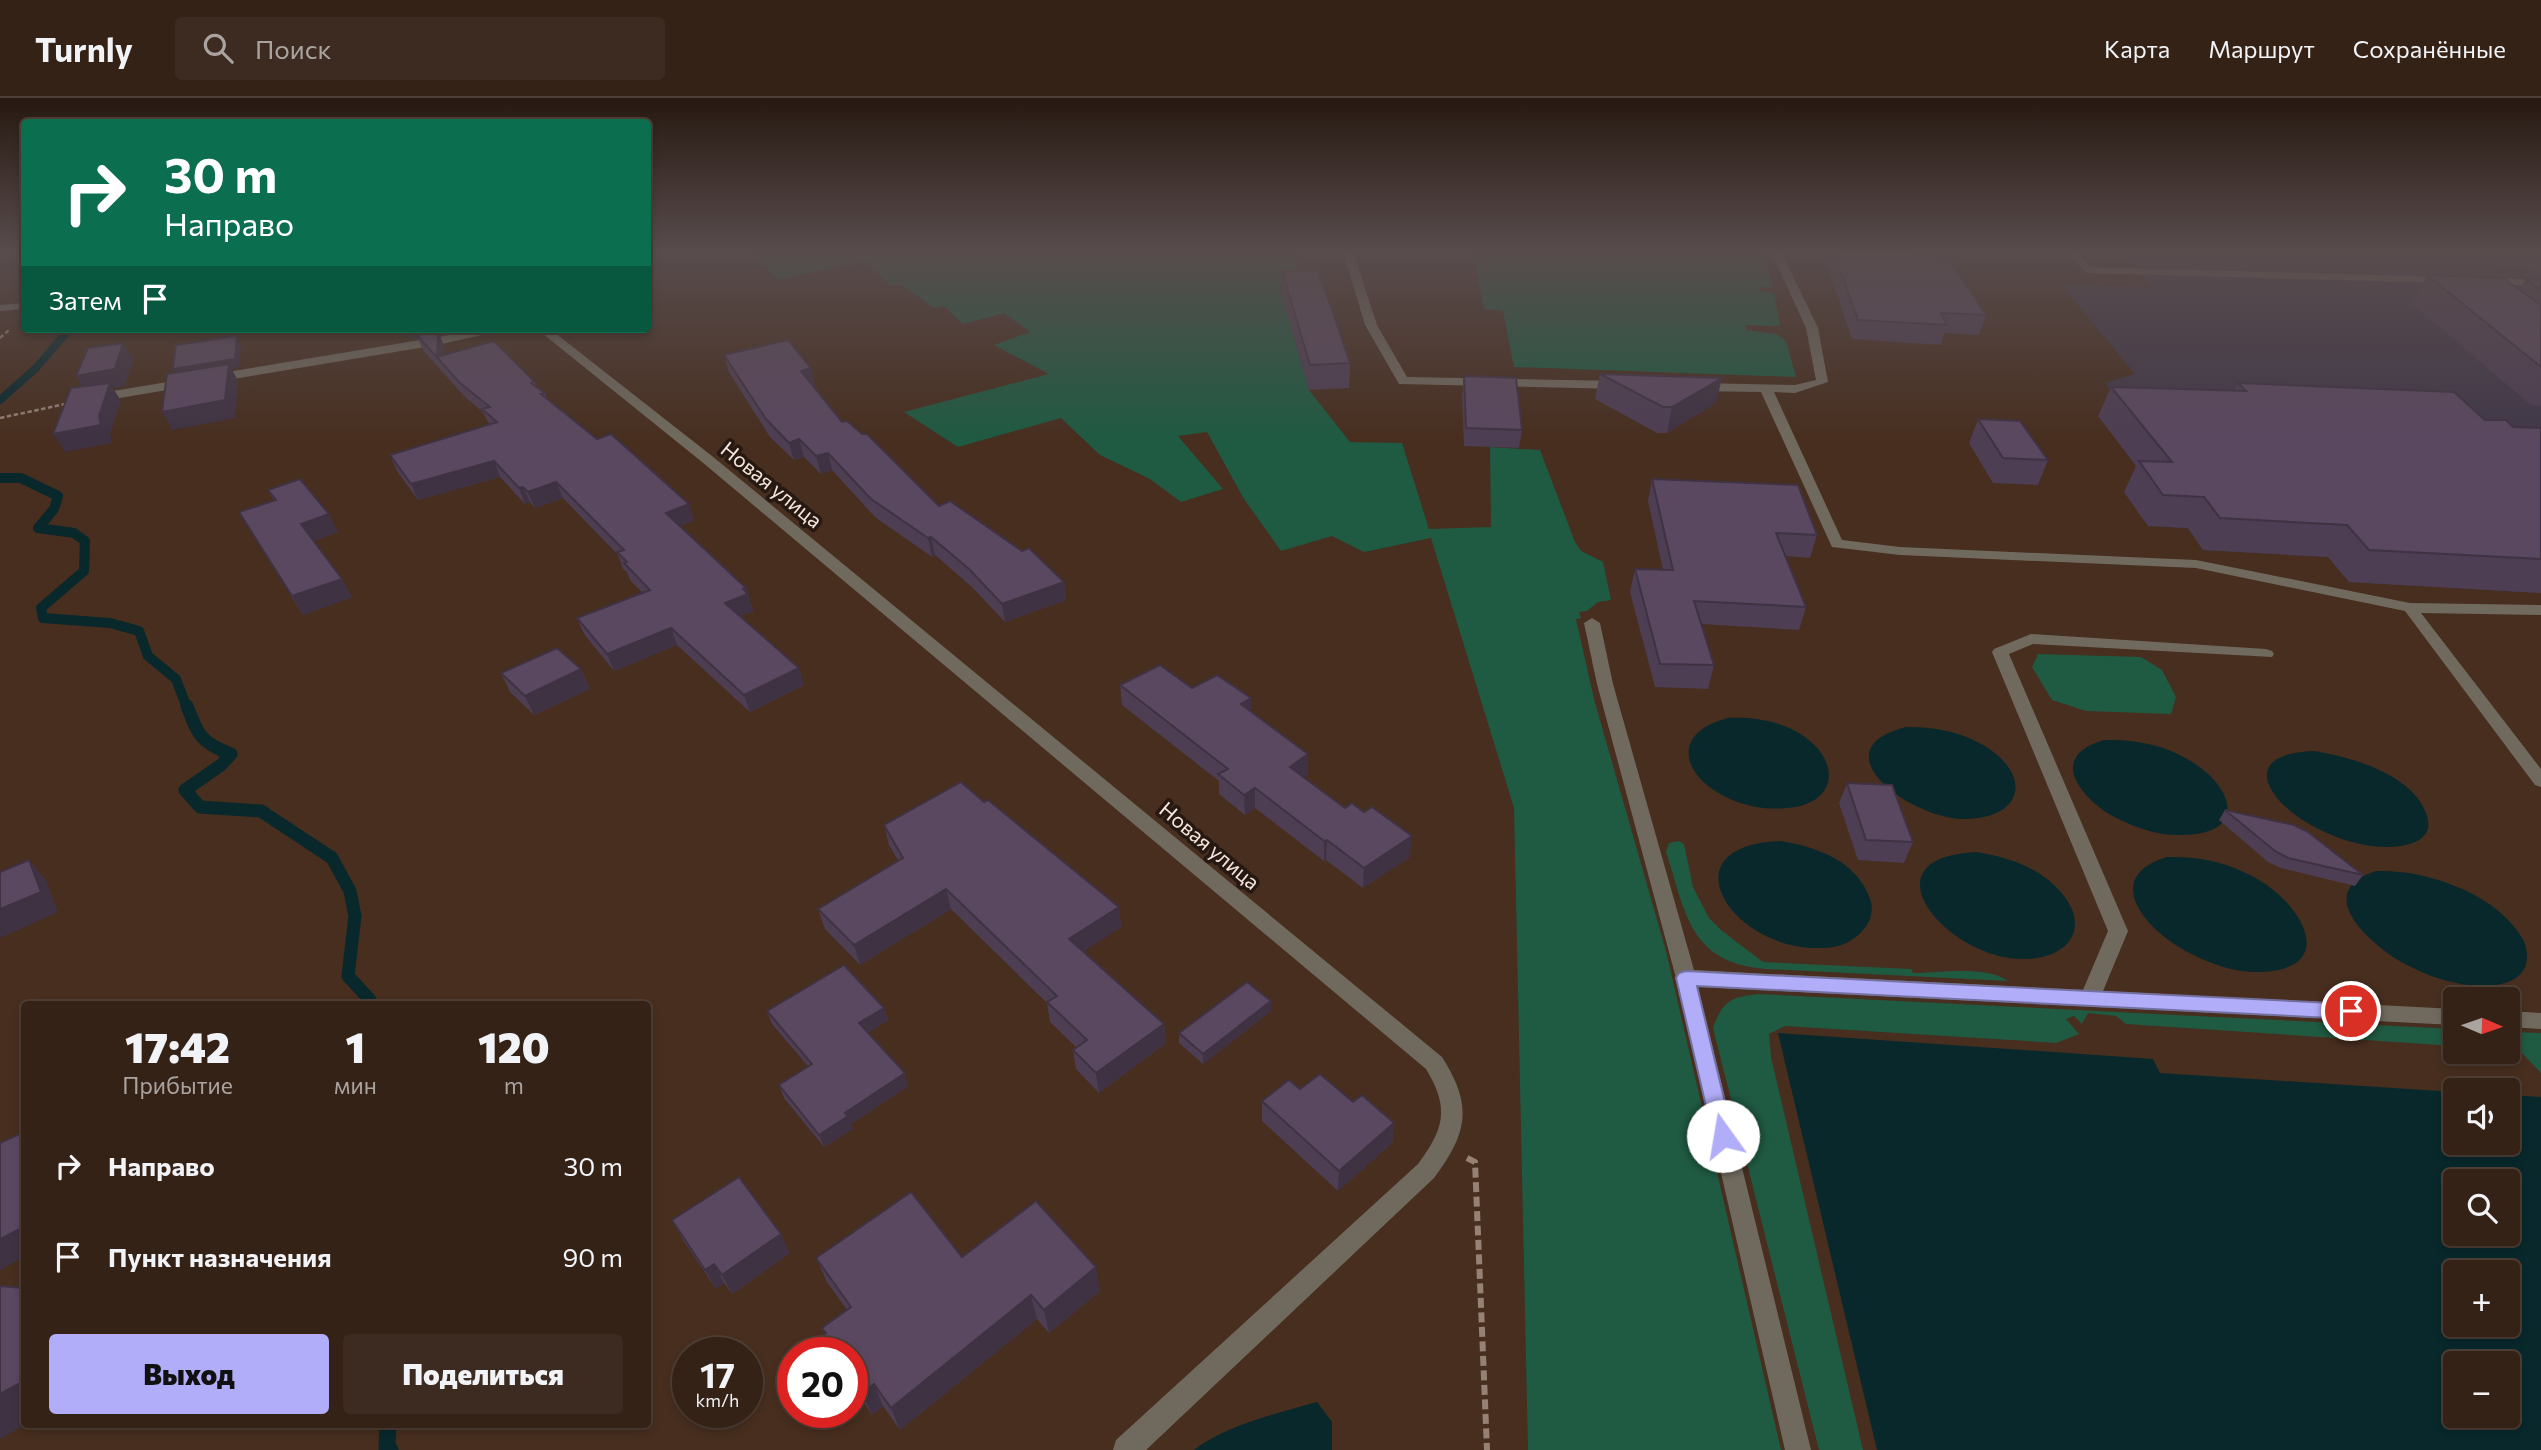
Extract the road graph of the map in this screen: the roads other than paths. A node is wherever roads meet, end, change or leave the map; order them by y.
1 (1368, 314) edge
2 (1805, 314) edge
3 (483, 333) edge
4 (548, 333) edge
5 (1641, 386) edge
6 (1683, 387) edge
7 (1766, 389) junction
8 (84, 400) edge
9 (2410, 608) junction
10 (2541, 610) edge
11 (1592, 623) dead end
12 (2266, 654) dead end
13 (2541, 781) edge
14 (1686, 978) junction
15 (2090, 997) junction
16 (2443, 1016) edge
17 (2520, 1020) edge
18 (2541, 1021) edge
19 (1126, 1450) edge
20 (1798, 1450) edge

1 - 5 street
2 - 7 street
3 - 8 street
4 - 19 street, Новая улица
6 - 7 street
7 - 9 street
9 - 10 street
9 - 13 street
11 - 14 street
12 - 15 street
14 - 15 street
14 - 20 street
15 - 16 street
17 - 18 street

